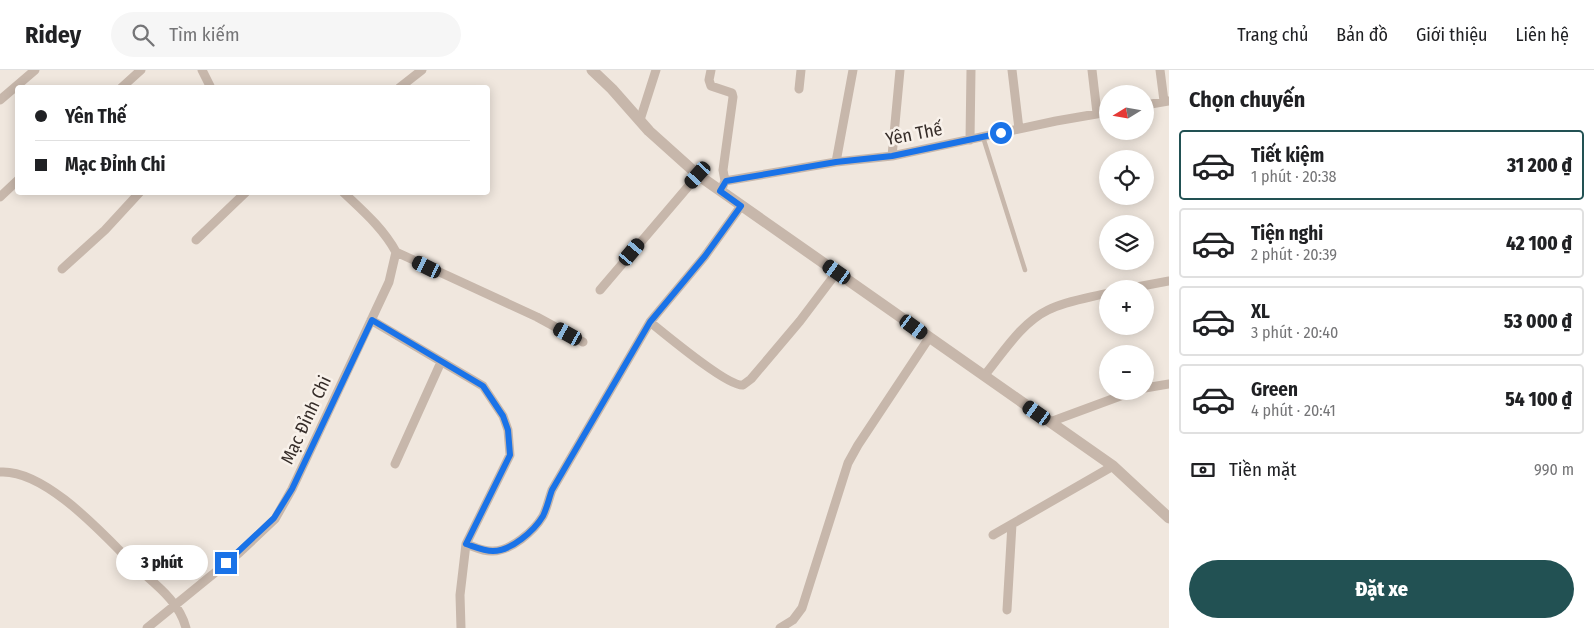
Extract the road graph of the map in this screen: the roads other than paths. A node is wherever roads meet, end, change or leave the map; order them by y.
1 (36, 70) edge
2 (141, 70) edge
3 (202, 70) edge
4 (422, 70) edge
5 (592, 70) edge
6 (656, 70) edge
7 (711, 70) edge
8 (801, 70) edge
9 (853, 70) edge
10 (900, 70) edge
11 (970, 70) edge
12 (1012, 70) edge
13 (1092, 70) edge
14 (1160, 70) edge
15 (18, 85) edge
16 (124, 85) edge
17 (210, 85) edge
18 (403, 85) edge
19 (15, 88) edge
20 (799, 89) dead end
21 (0, 100) edge
22 (1166, 101) edge
23 (1097, 113) joint
24 (640, 120) junction
25 (1019, 129) junction
26 (984, 137) junction
27 (970, 140) junction
28 (892, 156) junction
29 (836, 162) junction
30 (698, 175) junction
31 (15, 183) edge
32 (723, 186) junction
33 (137, 195) edge
34 (243, 195) edge
35 (346, 195) edge
36 (0, 197) edge
37 (741, 206) junction
38 (196, 240) dead end
39 (396, 252) junction
40 (62, 269) dead end
41 (1025, 270) dead end
42 (837, 272) junction
43 (1169, 281) edge
44 (1154, 284) edge
45 (600, 290) dead end
46 (1099, 295) edge
47 (372, 320) junction
48 (650, 322) junction
49 (929, 338) junction
50 (583, 342) dead end
51 (441, 362) junction
52 (984, 376) junction
53 (1169, 384) edge
54 (1154, 386) edge
55 (1110, 400) edge
56 (1050, 422) junction
57 (395, 464) dead end
58 (1113, 466) junction
59 (0, 472) edge
60 (1169, 518) edge
61 (1012, 524) junction
62 (993, 535) dead end
63 (466, 544) junction
64 (176, 605) junction
65 (1007, 610) dead end
66 (147, 628) edge
67 (186, 628) edge
68 (460, 628) edge
69 (780, 628) edge

1 - 15 street
2 - 16 street
3 - 17 street
4 - 18 street
5 - 24 street
6 - 24 street
7 - 32 street
8 - 20 street
9 - 29 street
10 - 28 street
11 - 27 street
12 - 25 street
13 - 23 street
14 - 22 street
19 - 21 street
23 - 25 street, Yên Thế
24 - 30 street
25 - 26 street, Yên Thế
26 - 27 street, Yên Thế
26 - 41 lane
27 - 28 street, Yên Thế
28 - 29 street, Yên Thế
29 - 32 street, Yên Thế
30 - 32 street
30 - 45 street
31 - 36 street
32 - 37 street
33 - 40 street
34 - 38 street
35 - 39 street
37 - 42 street
37 - 48 street
39 - 47 street, Mạc Đỉnh Chi
39 - 50 street
42 - 48 street
42 - 49 street
43 - 44 street
46 - 52 street
47 - 51 street
47 - 64 street, Mạc Đỉnh Chi
48 - 63 street
49 - 52 street
49 - 69 street
51 - 57 street
51 - 63 street
52 - 56 street
53 - 54 street
55 - 56 street
56 - 58 street
58 - 60 street
58 - 61 street
59 - 64 street
61 - 62 street
61 - 65 street
63 - 68 street
64 - 66 street, Mạc Đỉnh Chi
64 - 67 street

